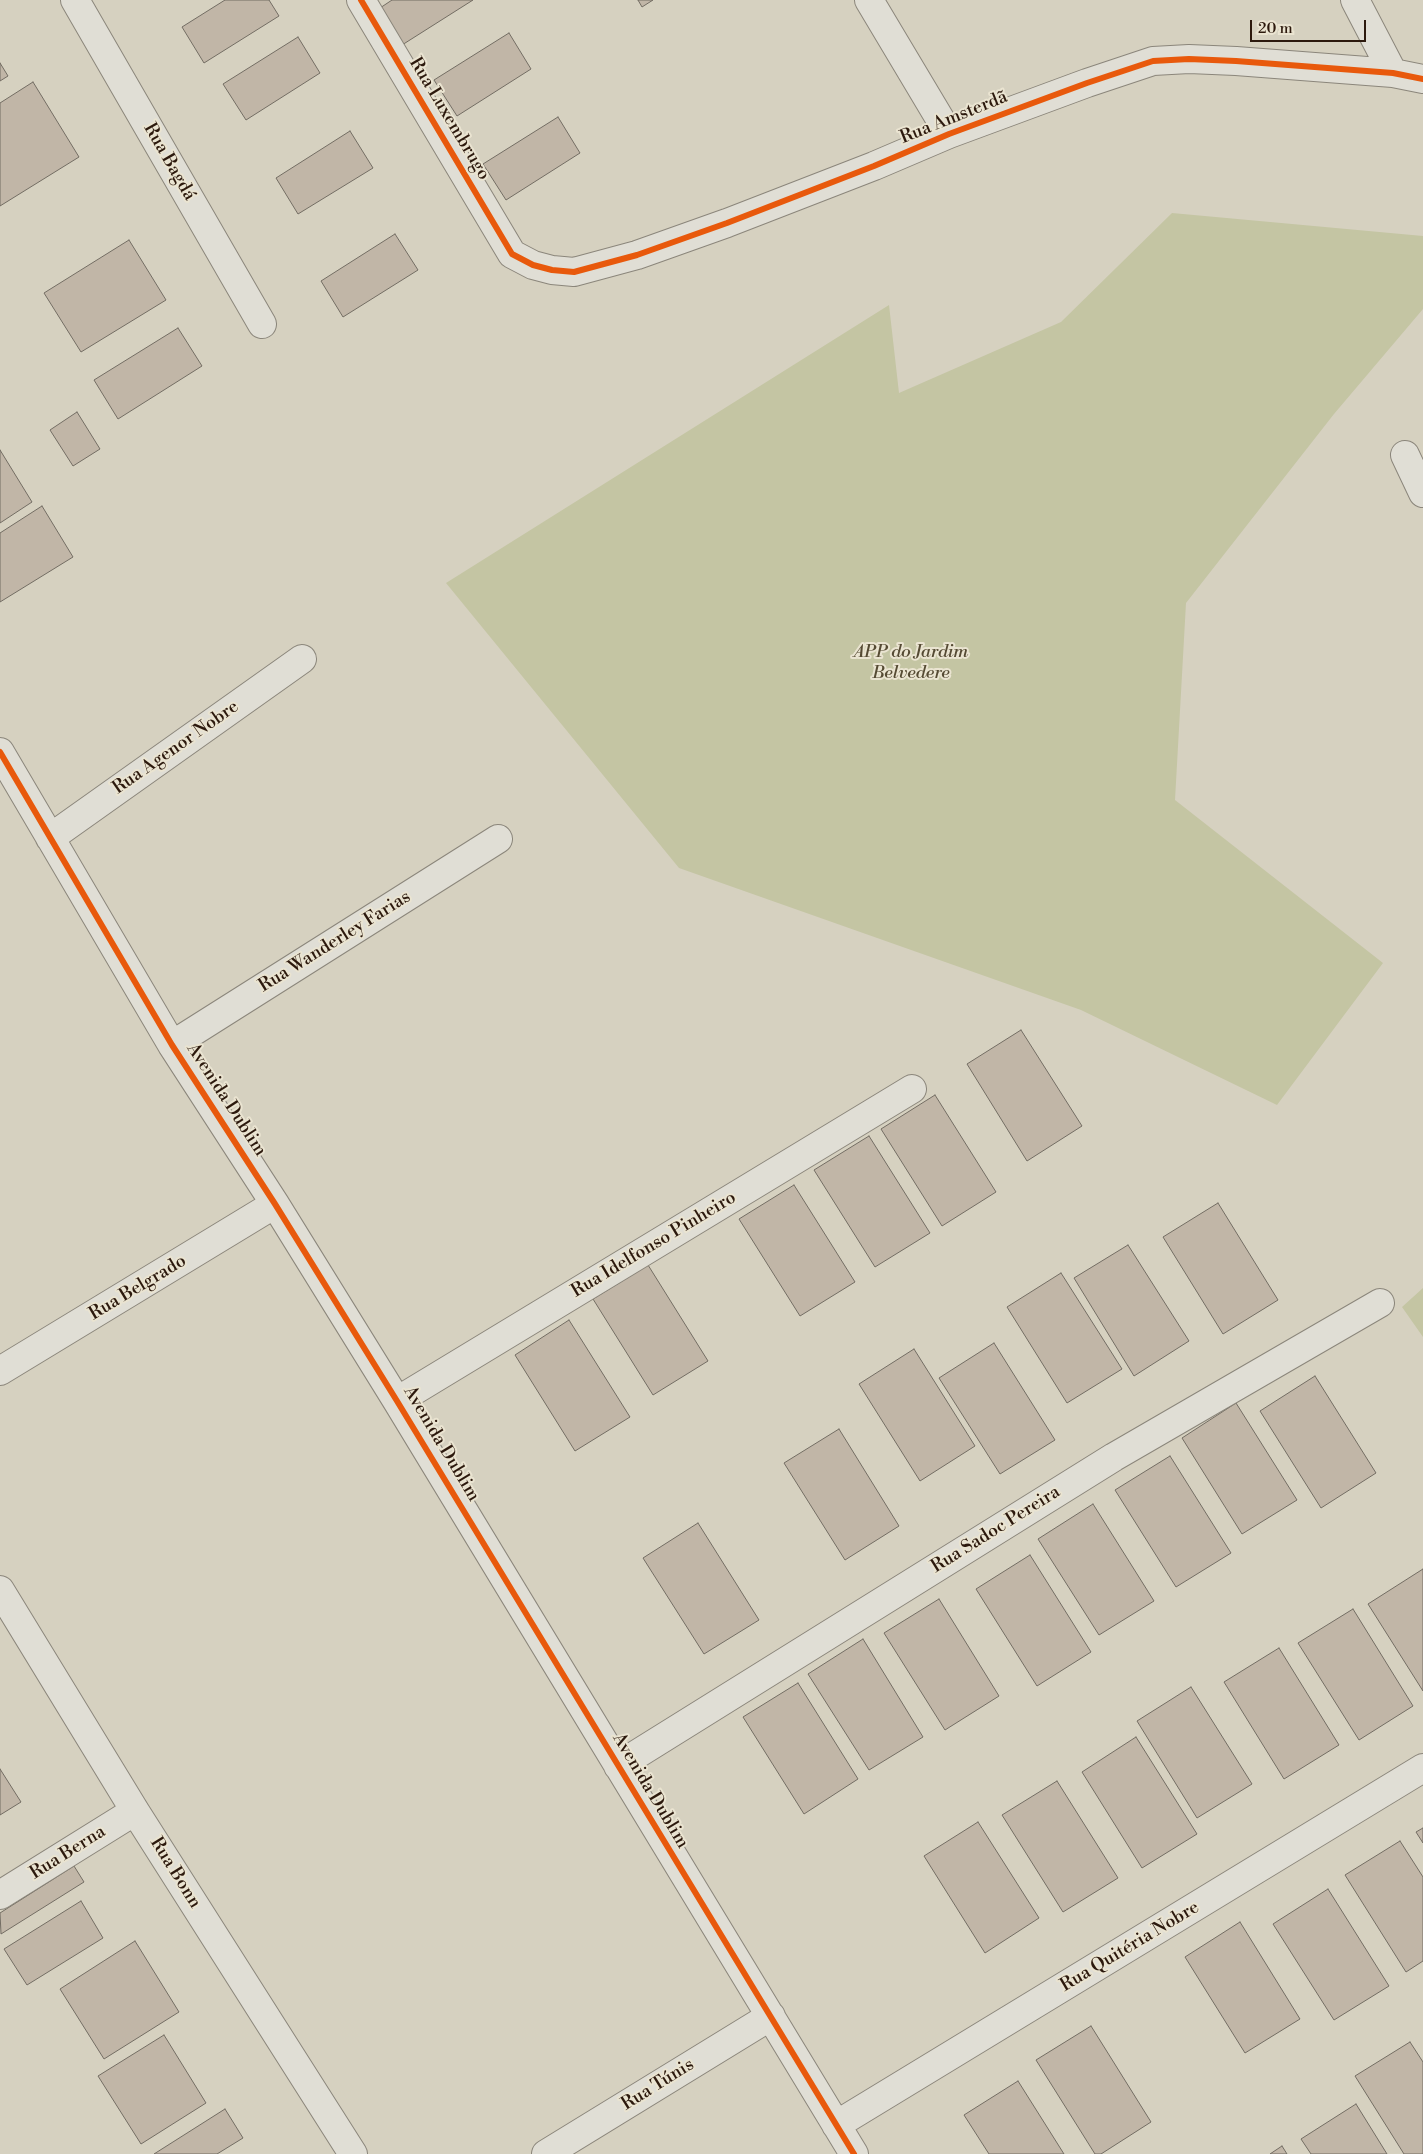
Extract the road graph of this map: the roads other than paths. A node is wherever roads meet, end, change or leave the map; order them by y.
1 (75, 0) edge
2 (361, 0) edge
3 (869, 0) edge
4 (1355, 0) edge
5 (1393, 73) junction
6 (1423, 79) edge
7 (949, 134) junction
8 (512, 254) joint
9 (262, 324) dead end
10 (1405, 455) dead end
11 (1423, 493) edge
12 (302, 659) dead end
13 (0, 752) edge
14 (50, 838) junction
15 (498, 839) dead end
16 (172, 1045) junction
17 (912, 1089) dead end
18 (275, 1204) junction
19 (1380, 1303) dead end
20 (0, 1371) edge
21 (397, 1401) junction
22 (0, 1590) edge
23 (618, 1766) junction
24 (1423, 1768) edge
25 (135, 1811) junction
26 (0, 1895) edge
27 (771, 2016) junction
28 (836, 2125) junction
29 (353, 2154) edge
30 (546, 2154) edge
31 (854, 2154) edge

1 - 9 street, Rua Bagdá
2 - 8 street, Rua Luxembrugo
3 - 7 street
4 - 5 street
5 - 6 street, Rua Amsterdã
5 - 7 street, Rua Amsterdã
7 - 8 street, Rua Amsterdã
10 - 11 street
12 - 14 street, Rua Agenor Nobre
13 - 14 street, Avenida Dublim
14 - 16 street, Avenida Dublim
15 - 16 street, Rua Wanderley Farias
16 - 18 street, Avenida Dublim
17 - 21 street, Rua Idelfonso Pinheiro
18 - 20 street, Rua Belgrado
18 - 21 street, Avenida Dublim
19 - 23 street, Rua Sadoc Pereira
21 - 23 street, Avenida Dublim
22 - 25 street, Rua Bonn
23 - 27 street, Avenida Dublim
24 - 28 street, Rua Quitéria Nobre
25 - 26 street, Rua Berna
25 - 29 street, Rua Bonn
27 - 28 street, Avenida Dublim
27 - 30 street, Rua Túnis
28 - 31 street, Avenida Dublim

